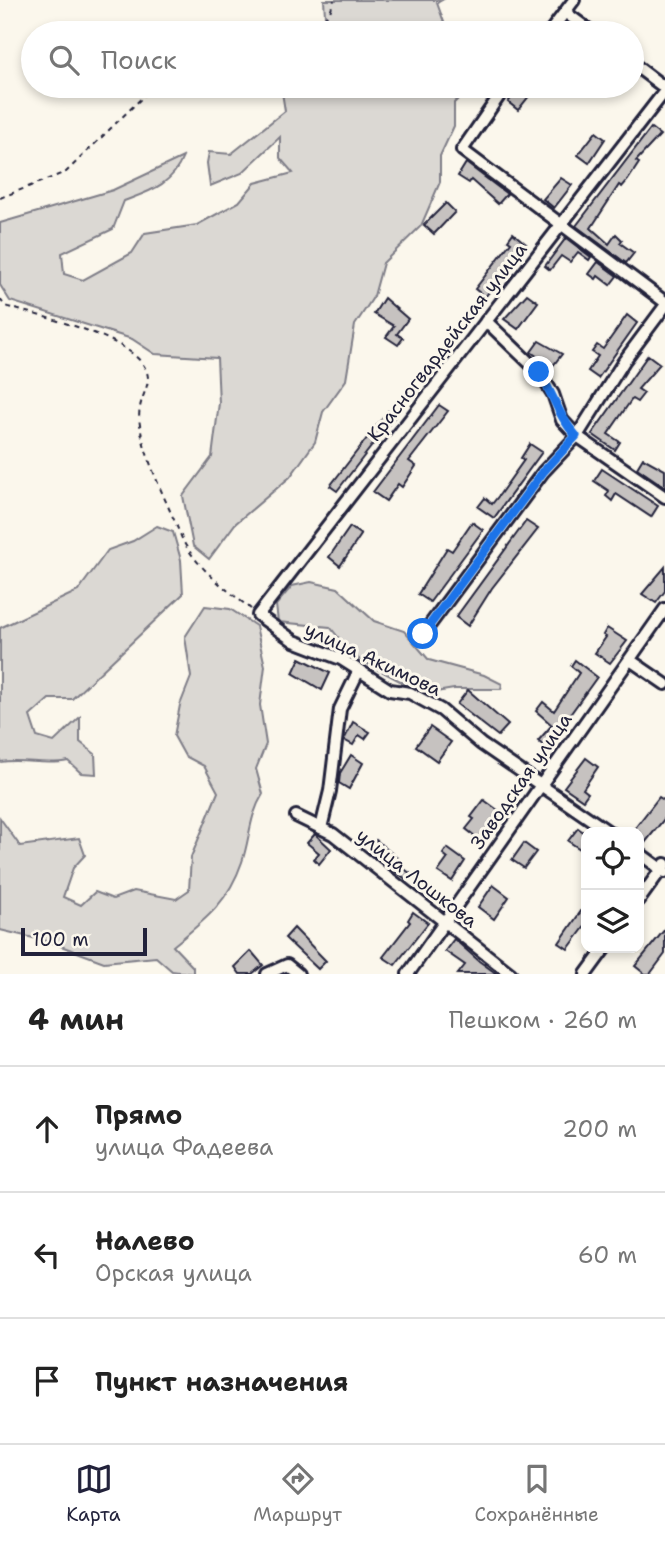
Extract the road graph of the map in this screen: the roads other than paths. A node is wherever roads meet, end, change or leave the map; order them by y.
1 (574, 0) edge
2 (566, 13) junction
3 (559, 21) edge
4 (577, 21) edge
5 (644, 73) edge
6 (665, 90) edge
7 (498, 98) edge
8 (562, 224) junction
9 (665, 304) edge
10 (486, 321) junction
11 (576, 436) junction
12 (665, 497) edge
13 (665, 609) edge
14 (258, 615) joint
15 (423, 634) dead end
16 (629, 660) junction
17 (359, 670) junction
18 (665, 684) edge
19 (540, 784) junction
20 (296, 816) dead end
21 (602, 827) edge
22 (321, 828) junction
23 (644, 856) edge
24 (664, 868) edge
25 (644, 894) edge
26 (444, 921) junction
27 (601, 953) edge
28 (267, 974) edge
29 (298, 974) edge
30 (408, 974) edge
31 (511, 974) edge
32 (586, 974) edge

1 - 2 street
2 - 3 street
2 - 4 street
5 - 6 street
6 - 8 street, Красногвардейская улица
7 - 8 street
8 - 9 street
8 - 10 street, Красногвардейская улица
9 - 11 street
10 - 11 street
10 - 14 street, Красногвардейская улица
11 - 12 street
11 - 15 street
13 - 16 street, Заводская улица
14 - 17 street, улица Акимова
16 - 18 street
16 - 19 street, Заводская улица
17 - 19 street, улица Акимова
17 - 22 street
19 - 21 street, улица Акимова
19 - 26 street, Заводская улица
20 - 22 street, улица Лошкова
22 - 26 street, улица Лошкова
23 - 24 street
24 - 25 street
26 - 30 street, Заводская улица
26 - 31 street, улица Лошкова
27 - 32 street
28 - 29 street

